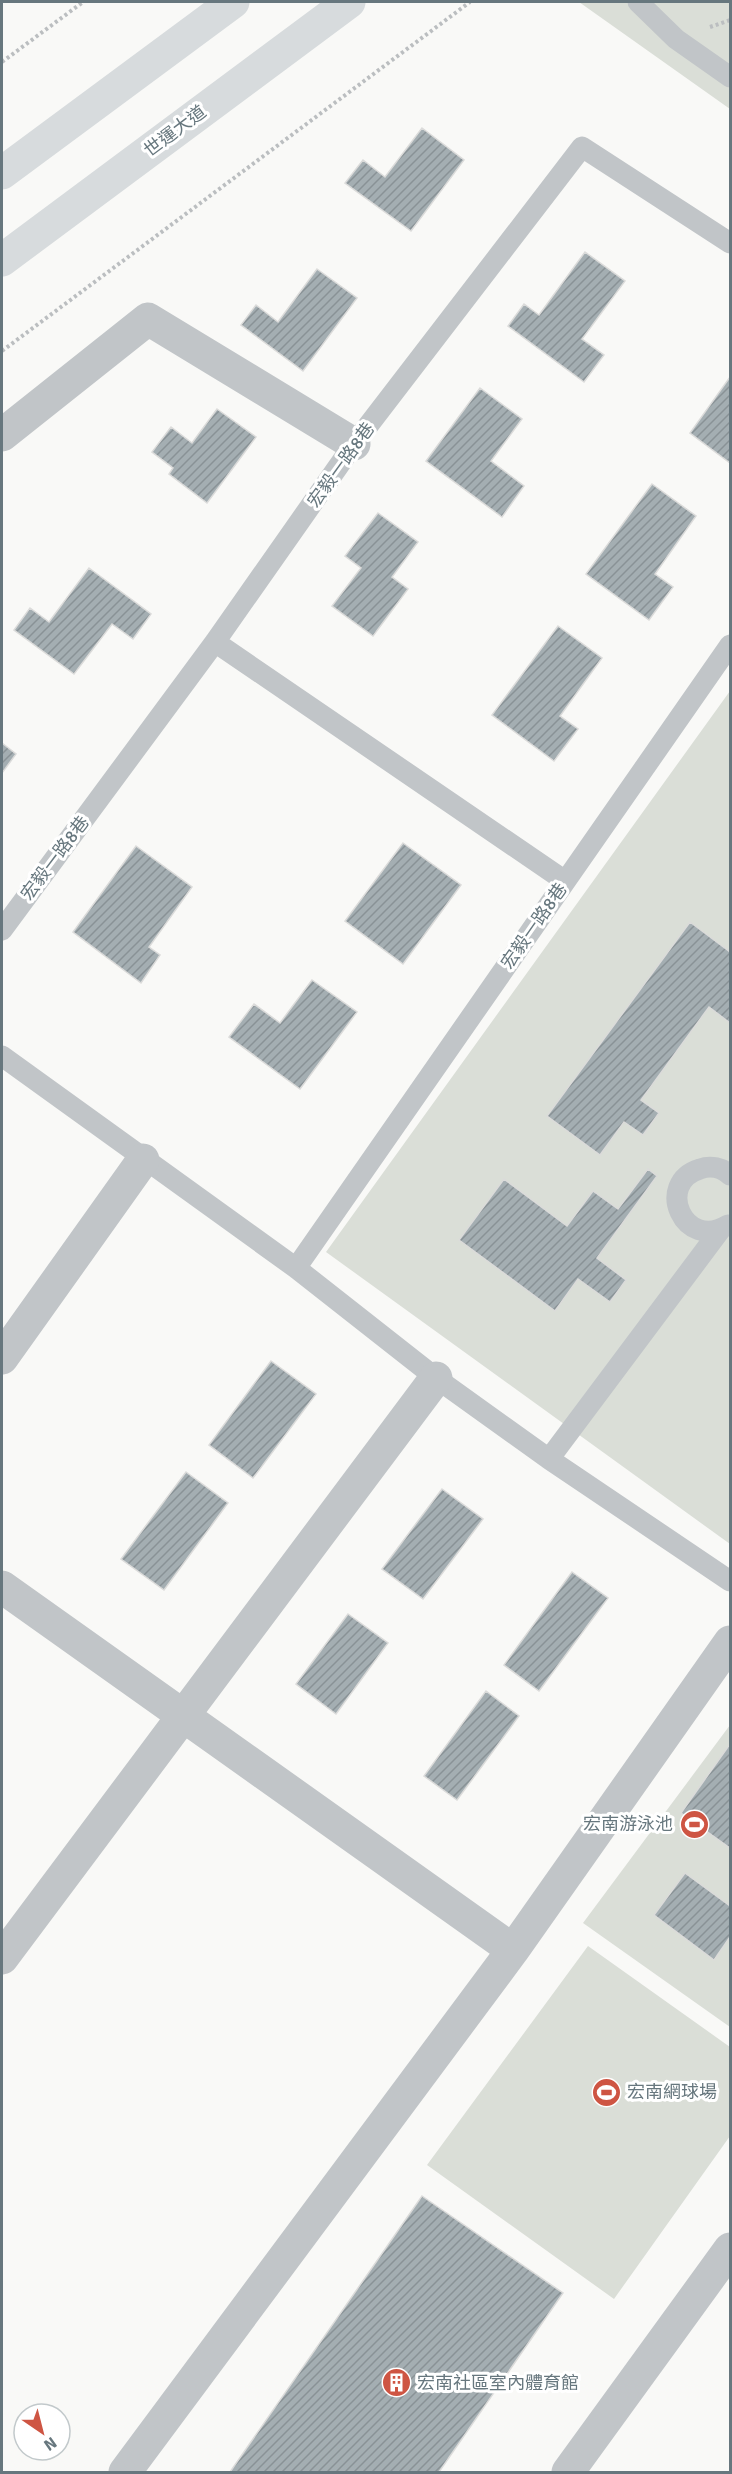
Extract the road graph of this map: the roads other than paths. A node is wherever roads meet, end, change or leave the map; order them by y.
1 (233, 2) edge
2 (349, 2) edge
3 (638, 2) edge
4 (730, 77) edge
5 (2, 173) edge
6 (730, 243) edge
7 (2, 260) edge
8 (2, 435) edge
9 (354, 444) junction
10 (215, 642) junction
11 (730, 645) edge
12 (565, 881) junction
13 (2, 930) edge
14 (2, 1056) edge
15 (143, 1160) junction
16 (730, 1175) edge
17 (726, 1226) edge
18 (296, 1268) junction
19 (2, 1358) edge
20 (436, 1378) junction
21 (549, 1459) junction
22 (730, 1581) edge
23 (2, 1587) edge
24 (730, 1642) edge
25 (182, 1715) junction
26 (513, 1950) junction
27 (2, 1958) edge
28 (730, 2249) edge
29 (125, 2472) edge
30 (568, 2472) edge

1 - 5 street
2 - 7 street, 世運大道
3 - 4 lane
6 - 9 lane, 宏毅一路8巷
8 - 9 street
9 - 10 lane, 宏毅一路8巷
10 - 12 lane
10 - 13 lane, 宏毅一路8巷
11 - 12 lane, 宏毅一路8巷
12 - 18 lane, 宏毅一路8巷
14 - 15 lane
15 - 18 lane
15 - 19 street
16 - 17 lane
17 - 21 lane
18 - 20 lane
20 - 21 lane
20 - 25 street
21 - 22 lane
23 - 25 street
24 - 26 street
25 - 26 street
25 - 27 street
26 - 29 street
28 - 30 street

